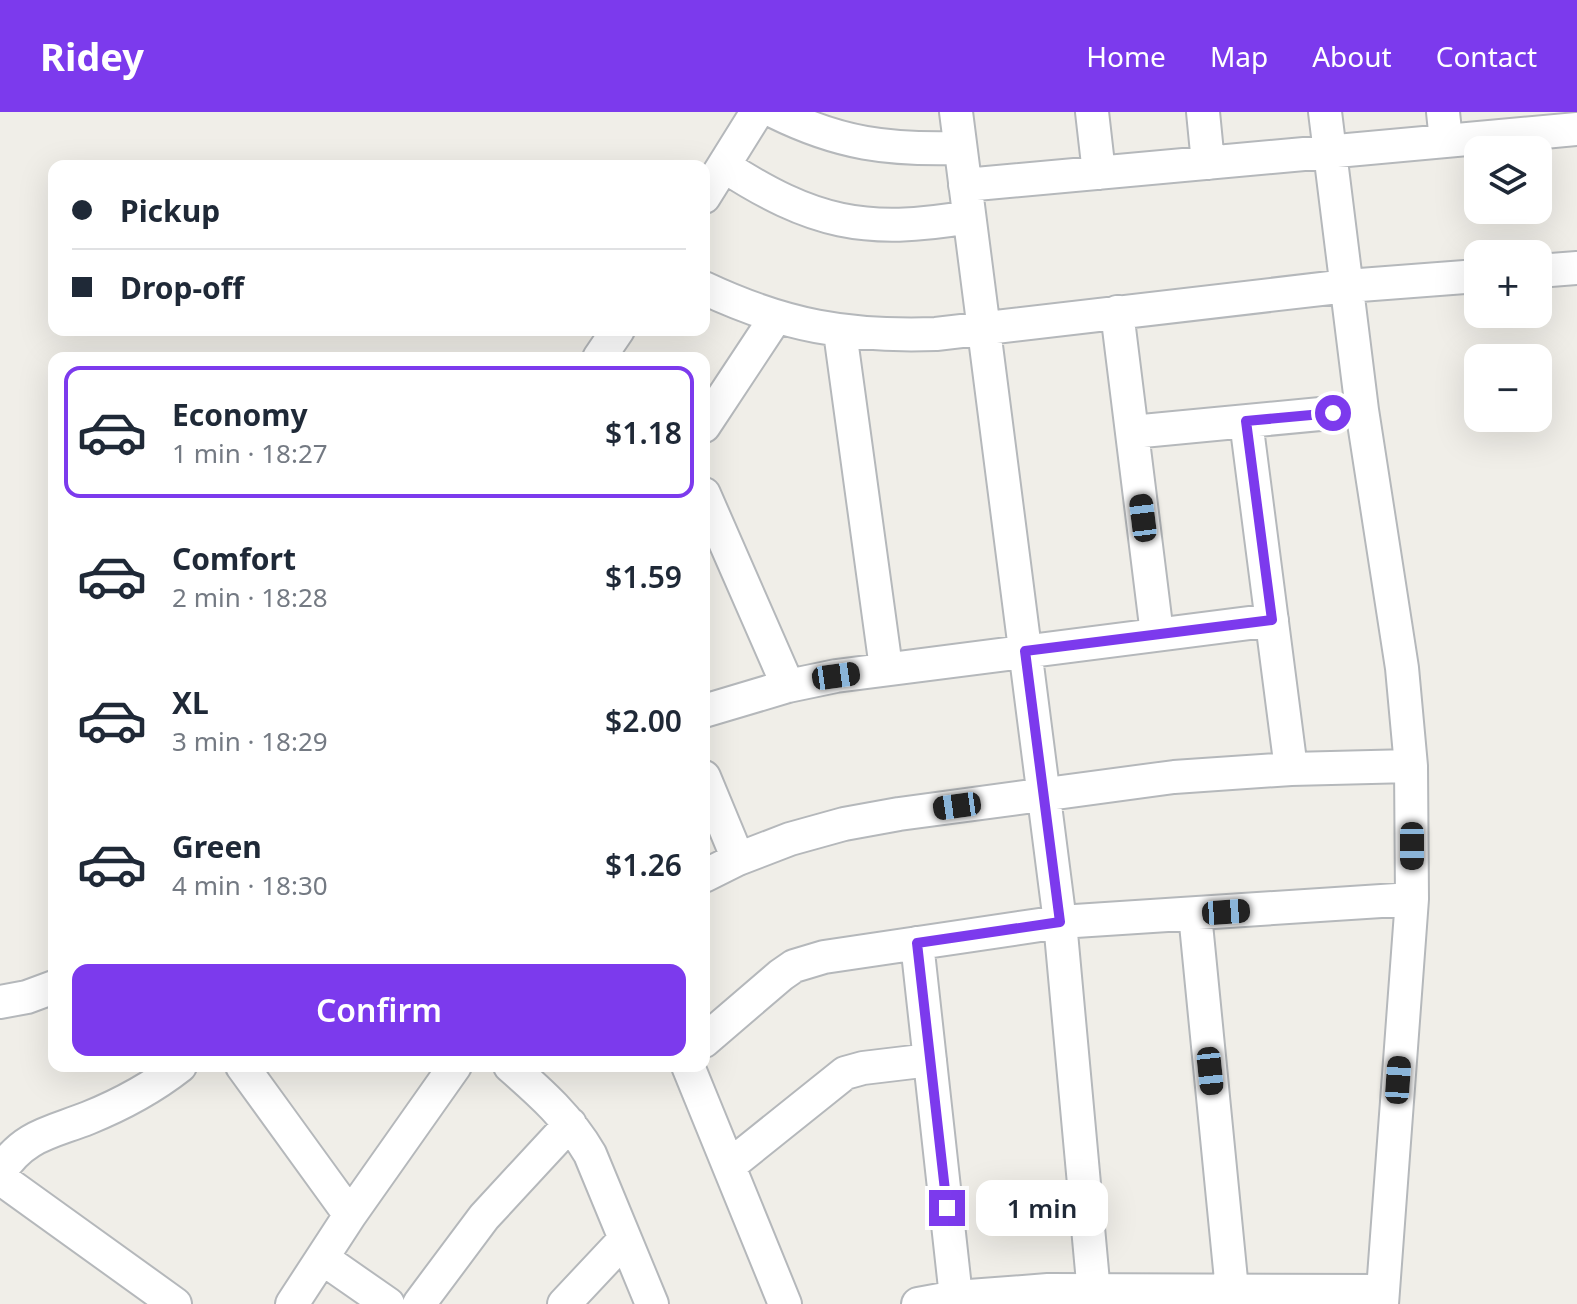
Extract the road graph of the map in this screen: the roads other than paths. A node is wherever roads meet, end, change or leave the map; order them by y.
1 (757, 112) edge
2 (775, 112) edge
3 (956, 112) edge
4 (1092, 112) edge
5 (1203, 112) edge
6 (1325, 112) edge
7 (1533, 123) edge
8 (1445, 126) edge
9 (1577, 129) edge
10 (960, 148) junction
11 (1330, 151) junction
12 (1208, 163) junction
13 (724, 166) junction
14 (1099, 173) junction
15 (965, 185) junction
16 (710, 188) edge
17 (969, 217) junction
18 (1577, 268) edge
19 (1552, 270) edge
20 (1464, 277) edge
21 (1347, 286) junction
22 (710, 290) edge
23 (1117, 312) junction
24 (776, 317) junction
25 (983, 327) junction
26 (840, 332) junction
27 (1362, 410) junction
28 (710, 417) edge
29 (1246, 421) junction
30 (1132, 432) junction
31 (710, 508) edge
32 (1272, 620) junction
33 (1157, 634) junction
34 (1025, 651) junction
35 (886, 668) junction
36 (788, 686) junction
37 (710, 709) edge
38 (1411, 766) junction
39 (1291, 769) junction
40 (710, 791) edge
41 (1044, 794) junction
42 (738, 859) junction
43 (710, 873) edge
44 (1412, 899) junction
45 (1195, 914) junction
46 (1060, 922) junction
47 (917, 943) junction
48 (48, 989) edge
49 (0, 1002) edge
50 (710, 1036) edge
51 (930, 1060) junction
52 (171, 1072) edge
53 (246, 1072) edge
54 (451, 1072) edge
55 (516, 1072) edge
56 (690, 1072) edge
57 (570, 1124) junction
58 (729, 1166) junction
59 (0, 1172) edge
60 (0, 1178) edge
61 (350, 1215) junction
62 (625, 1239) junction
63 (322, 1258) junction
64 (1232, 1290) junction
65 (956, 1297) junction
66 (1094, 1297) edge
67 (1382, 1298) edge
68 (175, 1304) edge
69 (292, 1304) edge
70 (388, 1304) edge
71 (419, 1304) edge
72 (564, 1304) edge
73 (652, 1304) edge
74 (785, 1304) edge
75 (918, 1304) edge

1 - 13 street
2 - 10 street
3 - 10 street
4 - 14 street
5 - 12 street
6 - 11 street
7 - 8 street
7 - 9 street
8 - 11 street
10 - 15 street
11 - 12 street
11 - 21 street
12 - 14 street
13 - 16 street
13 - 17 street
14 - 15 street
15 - 17 street
17 - 25 street
18 - 19 street
20 - 21 street
21 - 23 street
21 - 27 street
22 - 24 street
23 - 25 street
23 - 30 street
24 - 26 street
24 - 28 street
25 - 26 street
25 - 34 street
26 - 35 street
27 - 29 street
27 - 38 street
29 - 30 street
29 - 32 street
30 - 33 street
31 - 36 street
32 - 33 street
32 - 39 street
33 - 34 street
34 - 35 street
34 - 41 street
35 - 36 street
36 - 37 street
38 - 39 street
38 - 44 street
39 - 41 street
40 - 42 street
41 - 42 street
41 - 46 street
42 - 43 street
44 - 45 street
44 - 67 street
45 - 46 street
45 - 64 street
46 - 47 street
46 - 66 street
47 - 50 street
47 - 51 street
48 - 49 street
51 - 58 street
51 - 65 street
52 - 59 street
53 - 61 street
54 - 61 street
55 - 57 street
56 - 58 street
57 - 62 street
57 - 71 street
58 - 74 street
60 - 68 street
61 - 63 street
62 - 72 street
62 - 73 street
63 - 69 street
63 - 70 street
64 - 66 street
64 - 67 street
65 - 66 street
65 - 75 street

